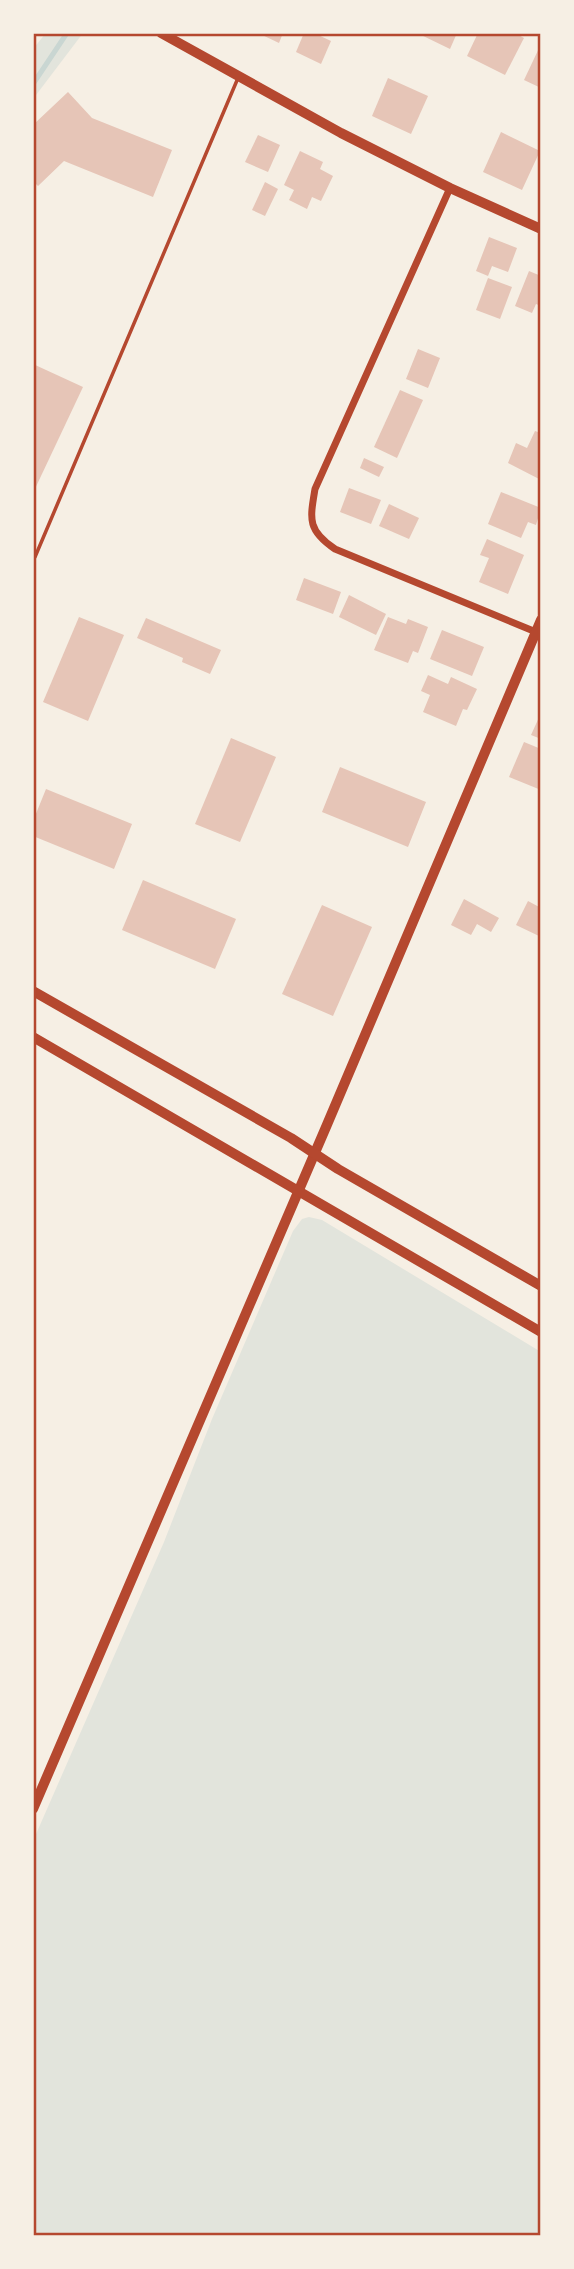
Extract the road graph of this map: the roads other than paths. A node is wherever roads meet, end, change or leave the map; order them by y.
1 (161, 33) edge
2 (239, 76) junction
3 (450, 188) junction
4 (541, 229) edge
5 (35, 557) edge
6 (541, 620) edge
7 (536, 632) junction
8 (33, 991) edge
9 (33, 1037) edge
10 (315, 1154) junction
11 (299, 1192) junction
12 (541, 1286) edge
13 (541, 1332) edge
14 (33, 1810) edge

1 - 2 street
2 - 3 street
2 - 5 lane
3 - 4 street
3 - 7 street
6 - 7 street
7 - 10 street
8 - 10 main road
9 - 11 main road
10 - 11 street
10 - 12 main road
11 - 13 main road
11 - 14 street

